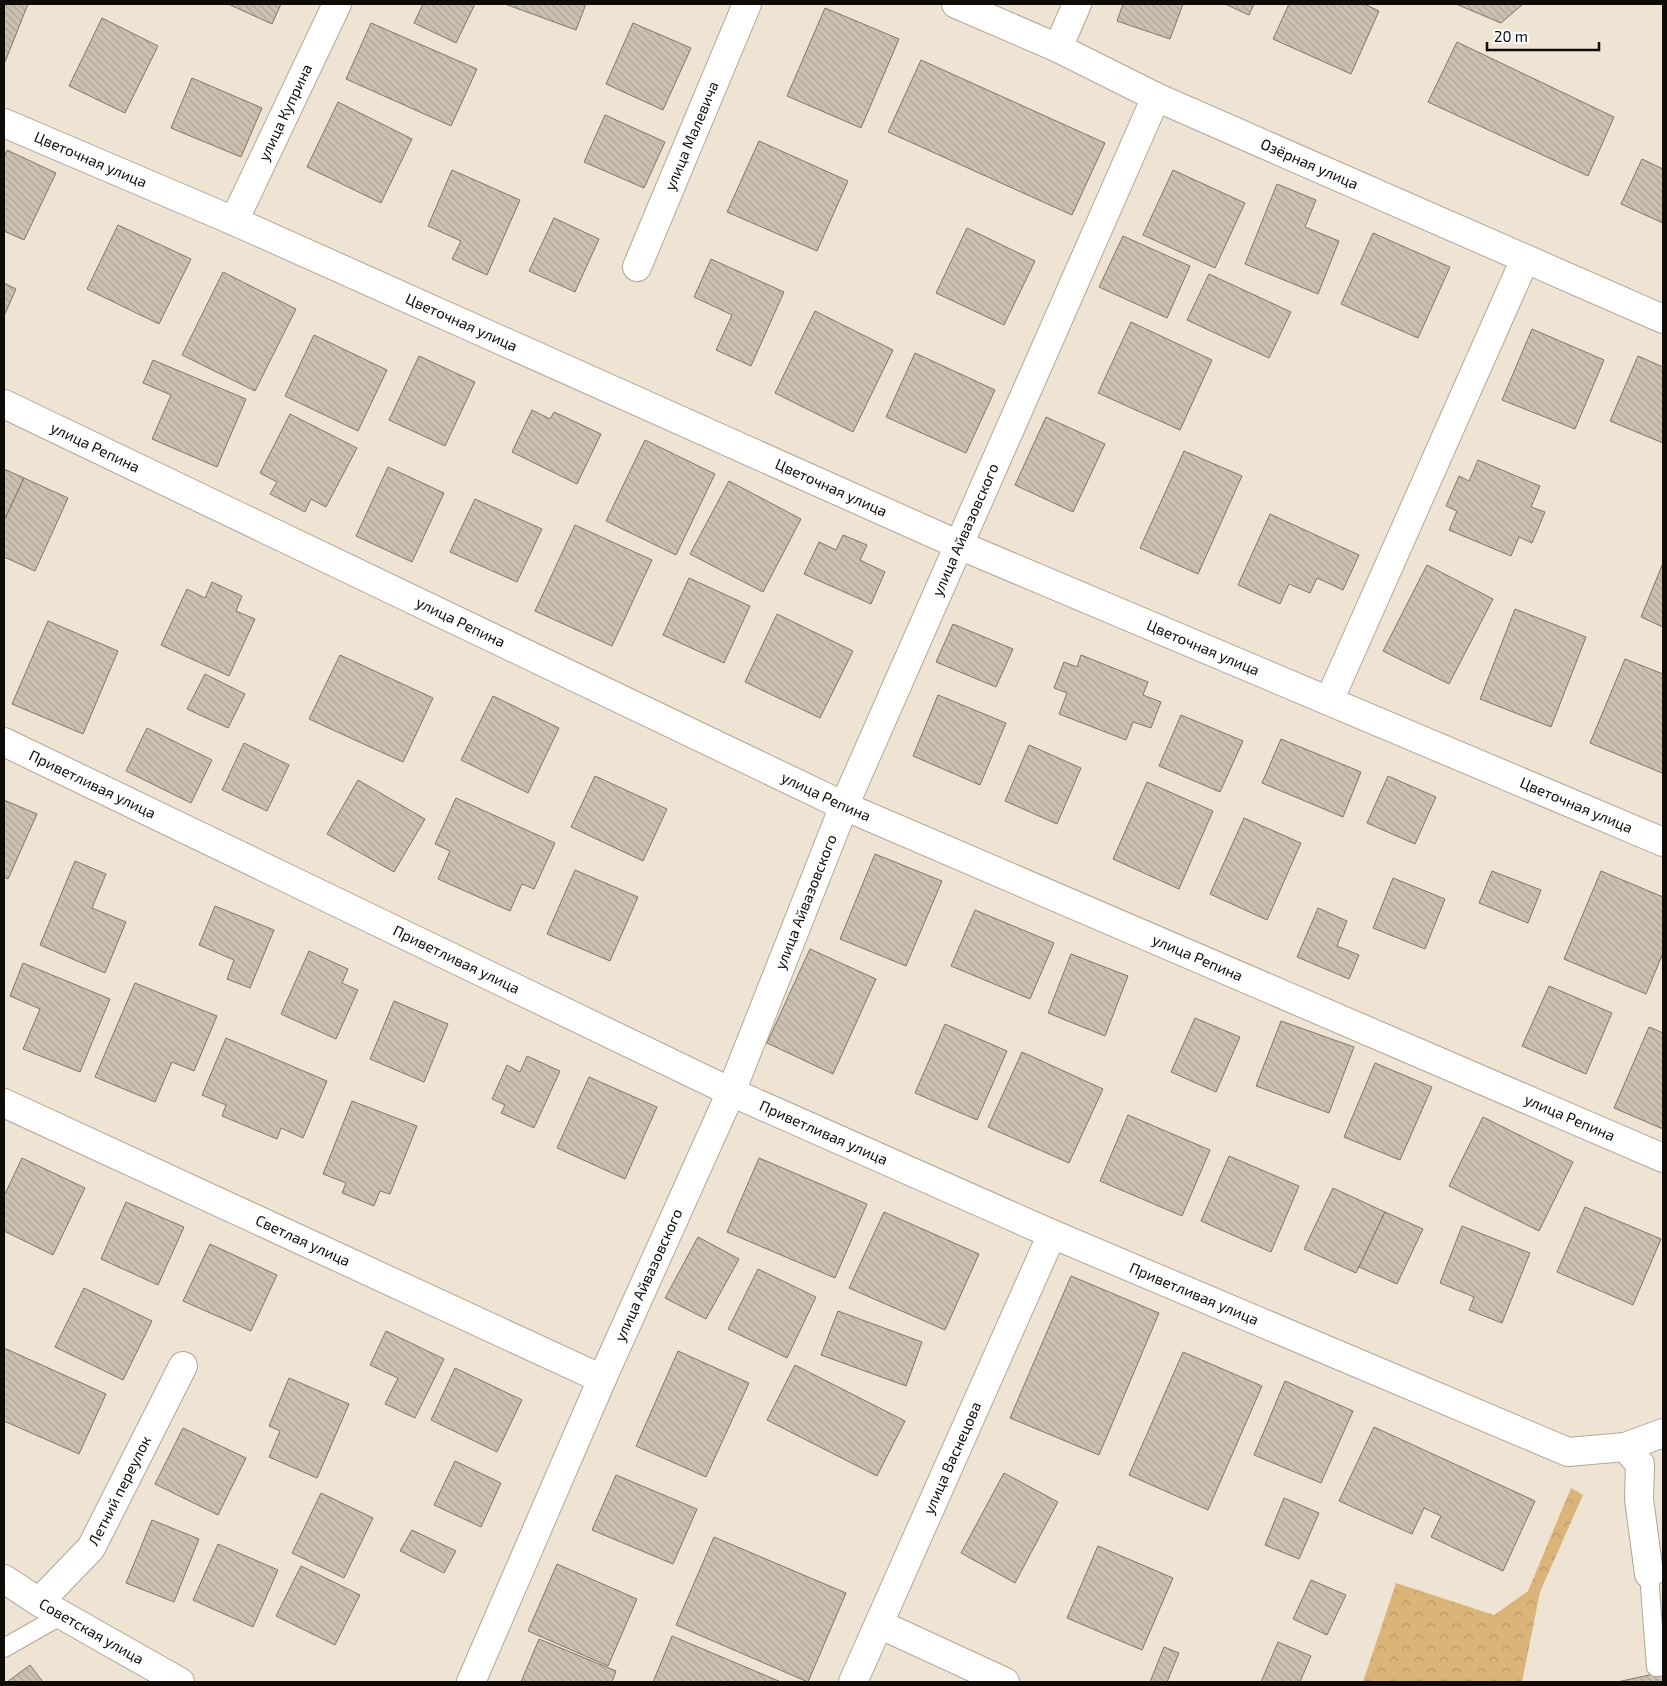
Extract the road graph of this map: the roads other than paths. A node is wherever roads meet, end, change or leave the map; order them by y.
1 (338, 4) edge
2 (747, 4) edge
3 (956, 4) edge
4 (1077, 4) edge
5 (1058, 48) junction
6 (1156, 97) junction
7 (4, 123) edge
8 (234, 221) junction
9 (1525, 259) junction
10 (637, 267) dead end
11 (1663, 320) edge
12 (4, 404) edge
13 (959, 545) junction
14 (1329, 701) junction
15 (4, 742) edge
16 (844, 806) junction
17 (1663, 841) edge
18 (731, 1092) junction
19 (4, 1103) edge
20 (1663, 1158) edge
21 (1052, 1234) junction
22 (183, 1366) dead end
23 (602, 1379) junction
24 (1663, 1433) edge
25 (1625, 1447) junction
26 (1656, 1573) edge
27 (4, 1579) edge
28 (50, 1609) junction
29 (879, 1624) junction
30 (4, 1648) edge
31 (1663, 1666) edge
32 (180, 1682) edge
33 (471, 1682) edge
34 (853, 1682) edge
35 (1005, 1682) edge

1 - 8 street, улица Куприна
2 - 10 street, улица Малевича
3 - 5 street, Озёрная улица
4 - 5 street
5 - 6 street, Озёрная улица
6 - 9 street, Озёрная улица
6 - 13 street, улица Айвазовского
7 - 8 street, Цветочная улица
8 - 13 street, Цветочная улица
9 - 11 street, Озёрная улица
9 - 14 street
12 - 16 street, улица Репина
13 - 14 street, Цветочная улица
13 - 16 street, улица Айвазовского
14 - 17 street, Цветочная улица
15 - 18 street, Приветливая улица
16 - 18 street, улица Айвазовского
16 - 20 street, улица Репина
18 - 21 street, Приветливая улица
18 - 23 street, улица Айвазовского
19 - 23 street, Светлая улица
21 - 25 street, Приветливая улица
21 - 29 street, улица Васнецова
22 - 28 street, Летний переулок
23 - 33 street, улица Айвазовского
24 - 25 street, Приветливая улица
25 - 26 street
26 - 31 lane
27 - 28 street, Советская улица
28 - 30 lane
28 - 32 street, Советская улица
29 - 34 street, улица Васнецова
29 - 35 street

